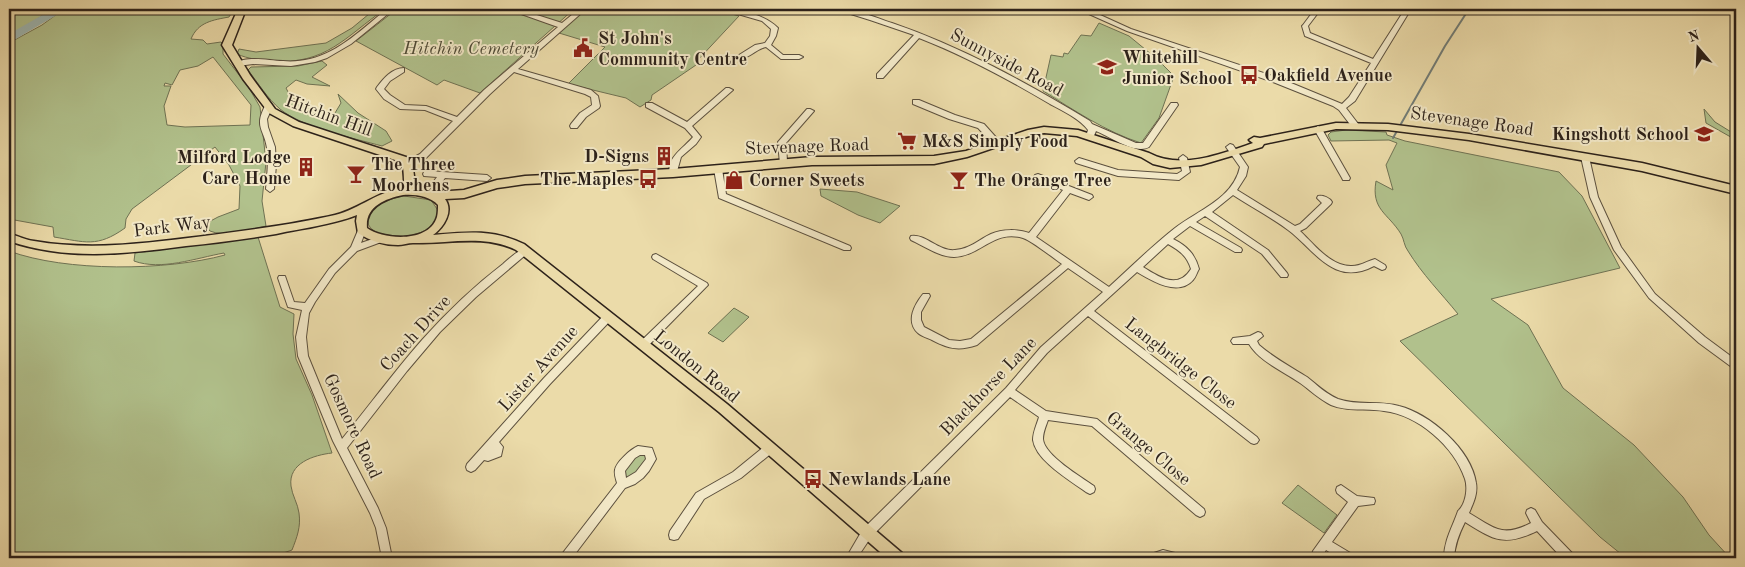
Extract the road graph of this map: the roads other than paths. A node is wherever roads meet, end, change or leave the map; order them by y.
1 (242, 9) edge
2 (391, 9) edge
3 (512, 9) edge
4 (582, 9) edge
5 (726, 9) edge
6 (840, 9) edge
7 (1082, 9) edge
8 (1318, 9) edge
9 (1408, 9) edge
10 (562, 26) junction
11 (918, 35) junction
12 (767, 44) junction
13 (742, 57) dead end
14 (799, 57) dead end
15 (1375, 62) junction
16 (238, 64) junction
17 (401, 70) dead end
18 (514, 70) junction
19 (880, 76) dead end
20 (730, 90) dead end
21 (916, 102) dead end
22 (649, 105) dead end
23 (1174, 105) dead end
24 (268, 108) junction
25 (1342, 108) junction
26 (810, 111) dead end
27 (459, 121) junction
28 (1355, 125) junction
29 (574, 126) dead end
30 (688, 126) junction
31 (1318, 128) junction
32 (1090, 131) junction
33 (998, 144) junction
34 (1232, 150) junction
35 (1585, 157) junction
36 (1078, 161) dead end
37 (1184, 161) junction
38 (783, 162) junction
39 (408, 164) junction
40 (718, 169) junction
41 (673, 173) junction
42 (427, 174) dead end
43 (442, 176) junction
44 (408, 177) junction
45 (1038, 177) dead end
46 (487, 178) dead end
47 (1346, 178) dead end
48 (270, 189) dead end
49 (1068, 189) junction
50 (1736, 190) edge
51 (411, 191) junction
52 (395, 192) junction
53 (1232, 192) junction
54 (433, 194) junction
55 (464, 194) junction
56 (1089, 197) dead end
57 (1328, 202) dead end
58 (368, 206) junction
59 (1206, 212) junction
60 (443, 214) junction
61 (340, 218) junction
62 (1189, 222) junction
63 (361, 226) junction
64 (1294, 230) junction
65 (459, 235) junction
66 (9, 237) edge
67 (1031, 237) junction
68 (914, 238) dead end
69 (381, 239) junction
70 (416, 240) junction
71 (1167, 240) junction
72 (354, 248) junction
73 (847, 248) dead end
74 (1238, 250) dead end
75 (525, 252) junction
76 (656, 257) dead end
77 (1375, 261) dead end
78 (1068, 264) junction
79 (1138, 267) junction
80 (1284, 275) dead end
81 (282, 278) dead end
82 (1110, 292) junction
83 (926, 296) dead end
84 (307, 307) junction
85 (1088, 312) junction
86 (608, 317) junction
87 (1236, 341) dead end
88 (643, 345) junction
89 (1736, 365) edge
90 (1009, 391) junction
91 (1044, 415) junction
92 (1254, 440) dead end
93 (341, 448) junction
94 (769, 448) junction
95 (472, 467) dead end
96 (622, 484) dead end
97 (1090, 489) dead end
98 (1341, 490) dead end
99 (1355, 501) junction
100 (1370, 502) dead end
101 (1200, 512) dead end
102 (1531, 513) dead end
103 (1462, 514) junction
104 (1538, 525) junction
105 (866, 532) junction
106 (674, 534) dead end
107 (1325, 543) junction
108 (1317, 555) dead end
109 (387, 558) edge
110 (566, 558) edge
111 (851, 558) edge
112 (896, 558) edge
113 (1154, 558) edge
114 (1175, 558) edge
115 (1348, 558) edge
116 (1449, 558) edge
117 (1568, 558) edge

1 - 16 main road, Hitchin Hill
2 - 16 street
3 - 10 street
4 - 10 street
5 - 12 street
6 - 11 street, Sunnyside Road
7 - 25 street
8 - 15 street
9 - 15 street
10 - 18 street
11 - 19 street
11 - 32 street, Sunnyside Road
12 - 13 street
12 - 14 street
15 - 25 street
16 - 24 main road, Hitchin Hill
17 - 27 street
18 - 27 street
18 - 29 street
20 - 30 street
21 - 33 street
22 - 30 street
23 - 32 street, Sunnyside Road
24 - 39 main road, Hitchin Hill
24 - 48 street
25 - 28 street
26 - 38 street
27 - 39 street
28 - 31 main road, Stevenage Road
28 - 35 main road, Stevenage Road
30 - 41 street
31 - 34 main road, Stevenage Road
31 - 47 street
32 - 33 main road, Stevenage Road
32 - 37 main road, Stevenage Road
33 - 38 main road, Stevenage Road
34 - 37 main road, Stevenage Road
34 - 53 street, Blackhorse Lane
35 - 50 main road, Stevenage Road
35 - 89 street
36 - 37 street
38 - 40 main road, Stevenage Road
39 - 44 main road
40 - 41 main road, Stevenage Road
40 - 73 street
41 - 55 main road, Stevenage Road
42 - 43 street
43 - 46 street
43 - 54 street
44 - 51 main road
44 - 52 main road
45 - 49 street
49 - 56 street
49 - 67 street
51 - 52 main road
51 - 54 main road
52 - 58 main road
53 - 59 street, Blackhorse Lane
53 - 64 street
54 - 55 main road, Stevenage Road
54 - 60 main road
55 - 60 main road, Stevenage Road
57 - 64 street
58 - 61 main road, Park Way
58 - 63 main road
59 - 62 street, Blackhorse Lane
59 - 80 street
60 - 65 main road
60 - 70 main road
61 - 63 main road, Park Way
61 - 66 main road, Park Way
62 - 71 street, Blackhorse Lane
62 - 74 street
63 - 69 main road
63 - 72 street, Gosmore Road
64 - 77 street
65 - 70 main road, London Road
65 - 75 main road, London Road
67 - 68 street
67 - 78 street
69 - 70 main road
69 - 72 street, Gosmore Road
71 - 79 street, Blackhorse Lane
71 - 79 street
72 - 84 street, Gosmore Road
75 - 86 main road, London Road
75 - 93 street, Coach Drive
76 - 88 street
78 - 82 street
78 - 83 street
79 - 82 street, Blackhorse Lane
81 - 84 street
82 - 85 street, Blackhorse Lane
84 - 93 street, Gosmore Road
85 - 90 street, Blackhorse Lane
85 - 92 street, Langbridge Close
86 - 88 main road, London Road
86 - 95 street, Lister Avenue
87 - 103 street
88 - 94 main road, London Road
90 - 91 street, Grange Close
90 - 105 street, Blackhorse Lane
91 - 97 street
91 - 101 street, Grange Close
93 - 109 street, Gosmore Road
94 - 105 main road, London Road
94 - 106 street
96 - 110 street
98 - 99 street
99 - 100 street
99 - 107 street
102 - 104 street
103 - 104 street
103 - 116 street
104 - 117 street
105 - 111 street
105 - 112 main road, London Road
107 - 108 street
107 - 115 street
113 - 114 street

